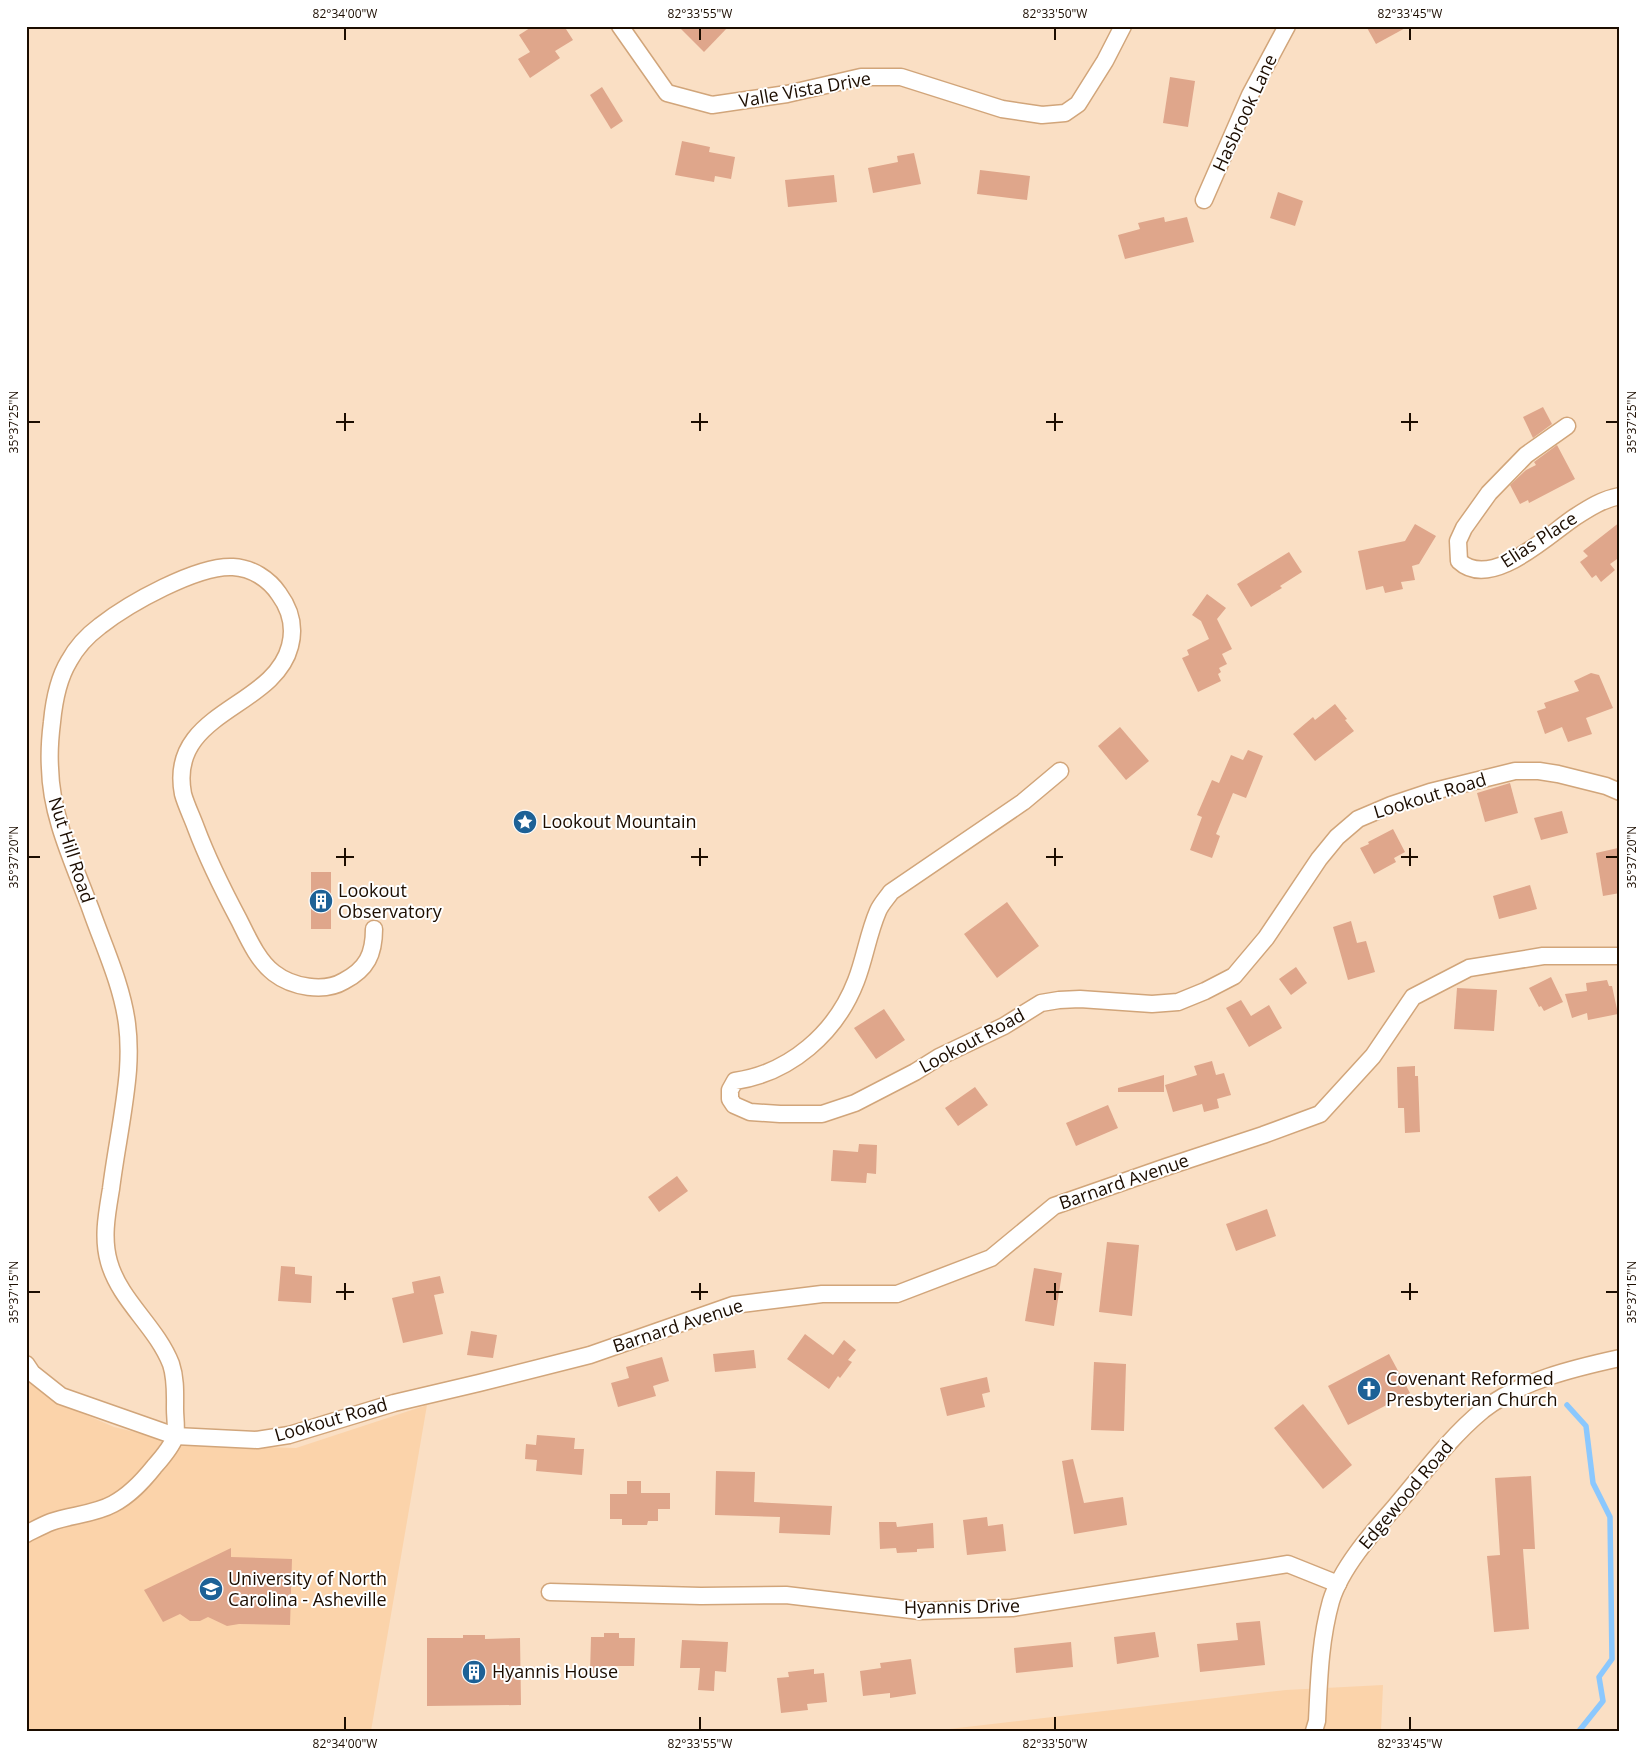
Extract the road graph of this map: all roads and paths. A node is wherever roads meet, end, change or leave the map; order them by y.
1 (620, 26) edge
2 (1123, 26) edge
3 (1287, 26) edge
4 (1204, 200) dead end
5 (1568, 426) dead end
6 (1620, 496) edge
7 (1060, 771) dead end
8 (1620, 792) edge
9 (374, 929) dead end
10 (1620, 956) edge
11 (590, 1355) joint
12 (1620, 1358) edge
13 (26, 1364) edge
14 (175, 1436) junction
15 (26, 1534) edge
16 (1338, 1584) junction
17 (550, 1592) dead end
18 (1314, 1731) edge

1 - 2 street, Valle Vista Drive
3 - 4 street, Hasbrook Lane
5 - 6 street, Elias Place
7 - 8 street, Lookout Road
9 - 14 street, Nut Hill Road
10 - 11 street, Barnard Avenue
11 - 14 street, Lookout Road
12 - 16 street, Edgewood Road
13 - 14 street, Lookout Road
14 - 15 street
16 - 17 street, Hyannis Drive
16 - 18 street, Edgewood Road

